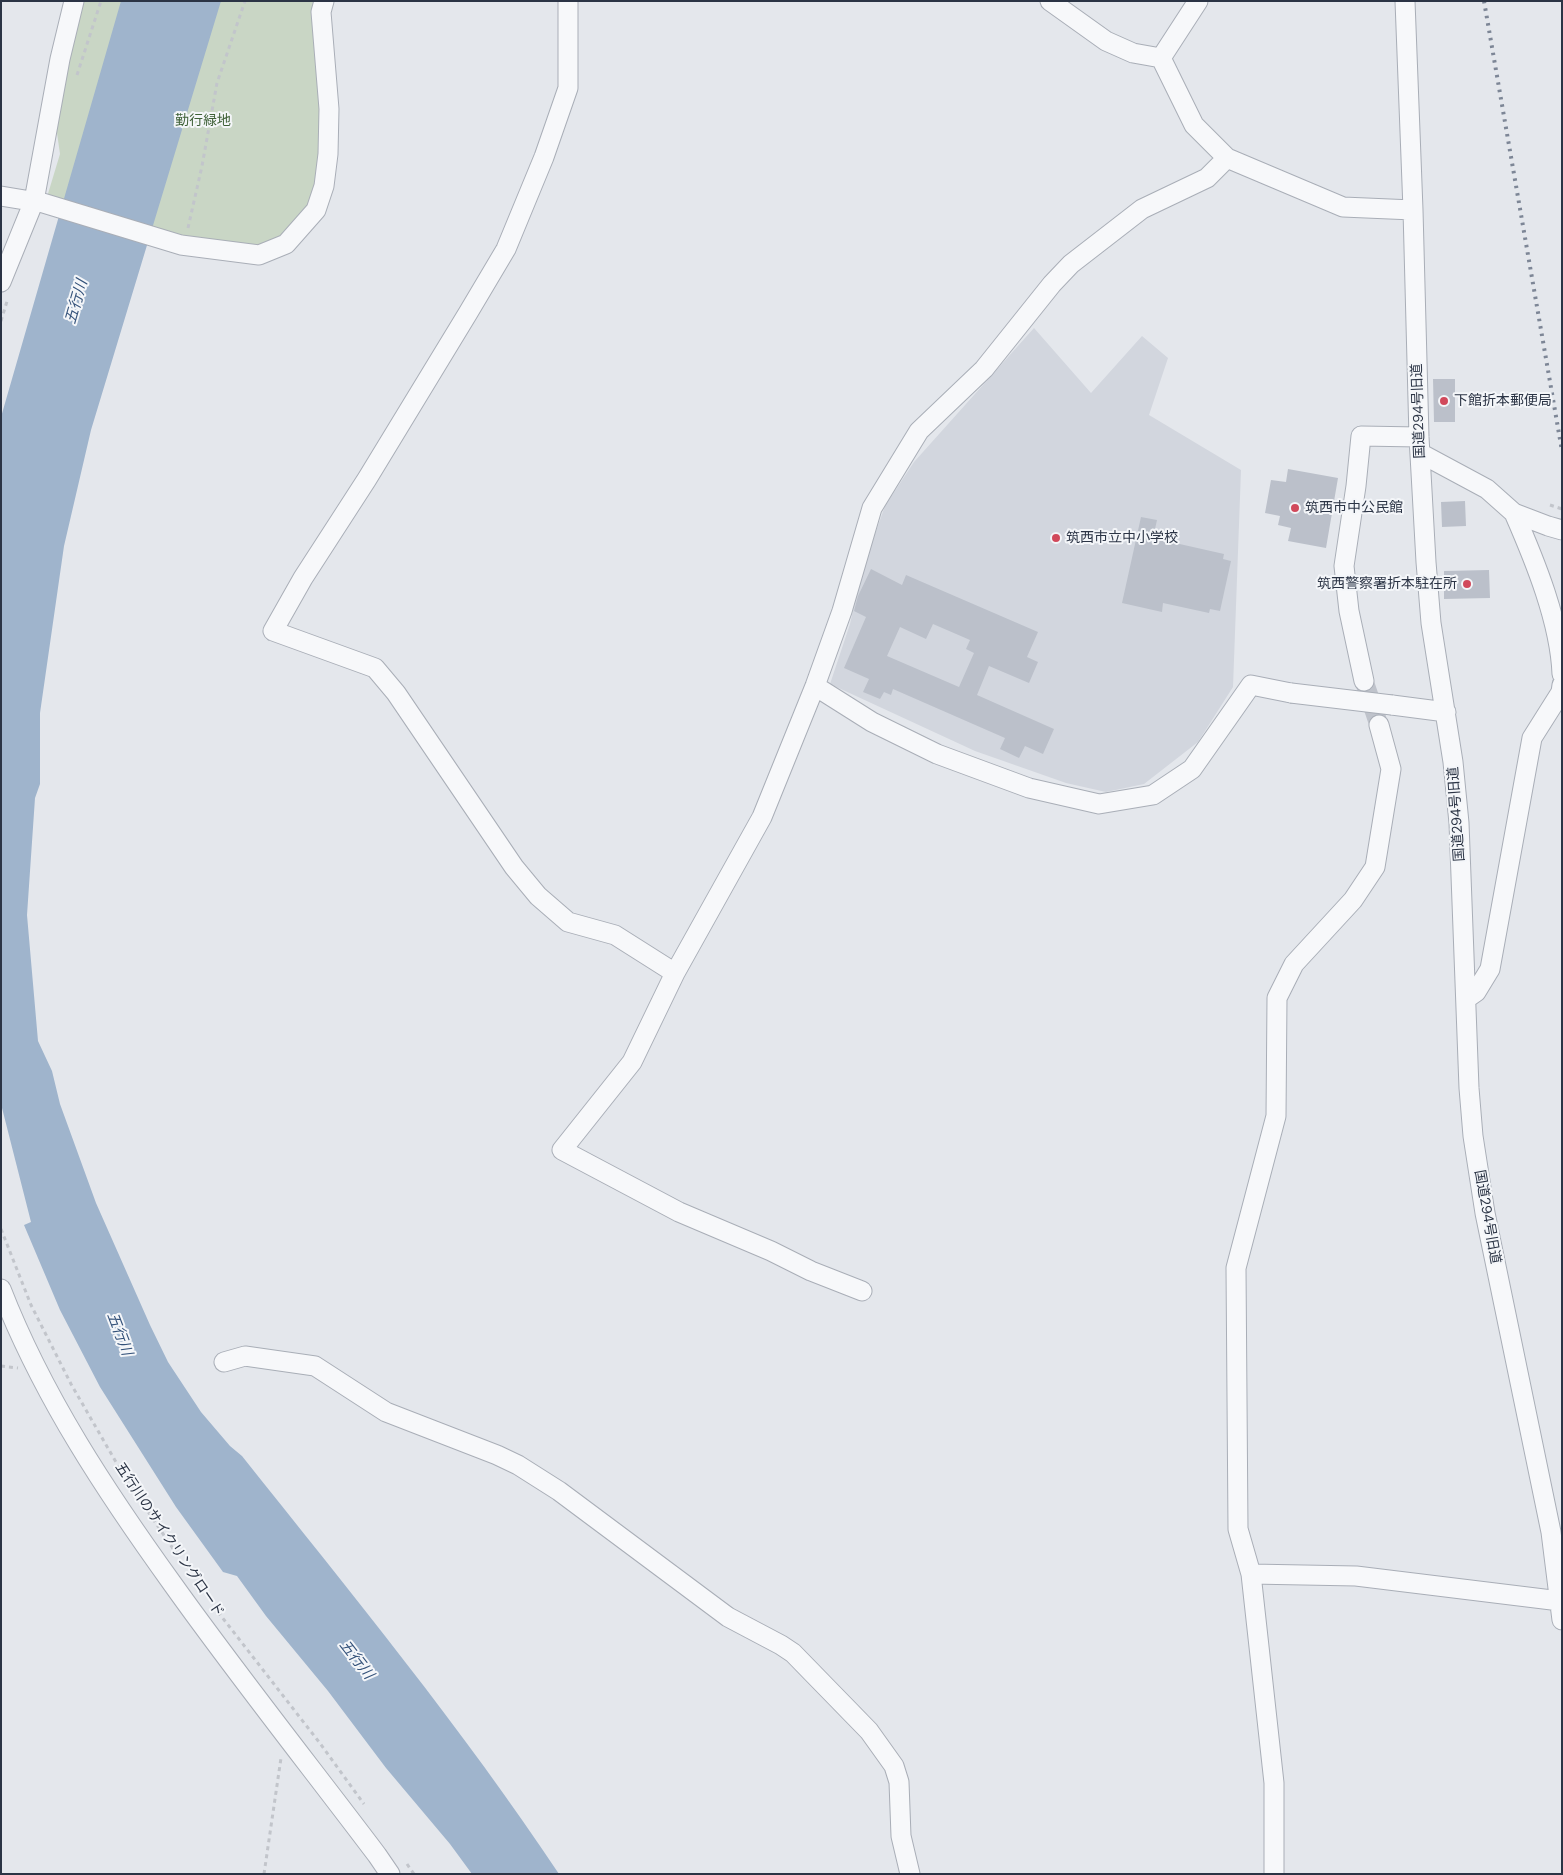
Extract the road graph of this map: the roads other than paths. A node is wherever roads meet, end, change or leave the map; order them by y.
1 (74, 1) edge
2 (324, 1) edge
3 (568, 1) edge
4 (1050, 1) edge
5 (1198, 1) edge
6 (1405, 1) edge
7 (1162, 58) junction
8 (1227, 158) junction
9 (1, 196) edge
10 (39, 202) junction
11 (1413, 210) junction
12 (1, 282) edge
13 (1420, 445) junction
14 (1514, 513) junction
15 (1562, 530) edge
16 (1562, 674) edge
17 (1364, 681) tunnel mouth
18 (1562, 685) edge
19 (816, 686) junction
20 (1446, 712) junction
21 (1379, 726) tunnel mouth
22 (676, 973) junction
23 (1466, 998) junction
24 (1, 1290) edge
25 (862, 1291) dead end
26 (224, 1362) dead end
27 (1250, 1574) junction
28 (1560, 1601) junction
29 (1562, 1620) edge
30 (390, 1874) edge
31 (910, 1874) edge
32 (1274, 1874) edge

1 - 10 street
2 - 10 street
3 - 22 street
4 - 7 street
5 - 7 street
6 - 11 street, 国道294号旧道
7 - 8 street
8 - 11 street
8 - 19 street
9 - 10 street
10 - 12 street
11 - 13 street, 国道294号旧道
13 - 14 street
13 - 17 street
13 - 20 street, 国道294号旧道
14 - 15 street
14 - 16 street
18 - 23 street
19 - 20 street, bridge
19 - 22 street
20 - 23 street, 国道294号旧道
21 - 27 street
22 - 25 street
23 - 28 street, 国道294号旧道
24 - 30 street
26 - 31 street
27 - 28 street
27 - 32 street
28 - 29 street, 国道294号旧道

